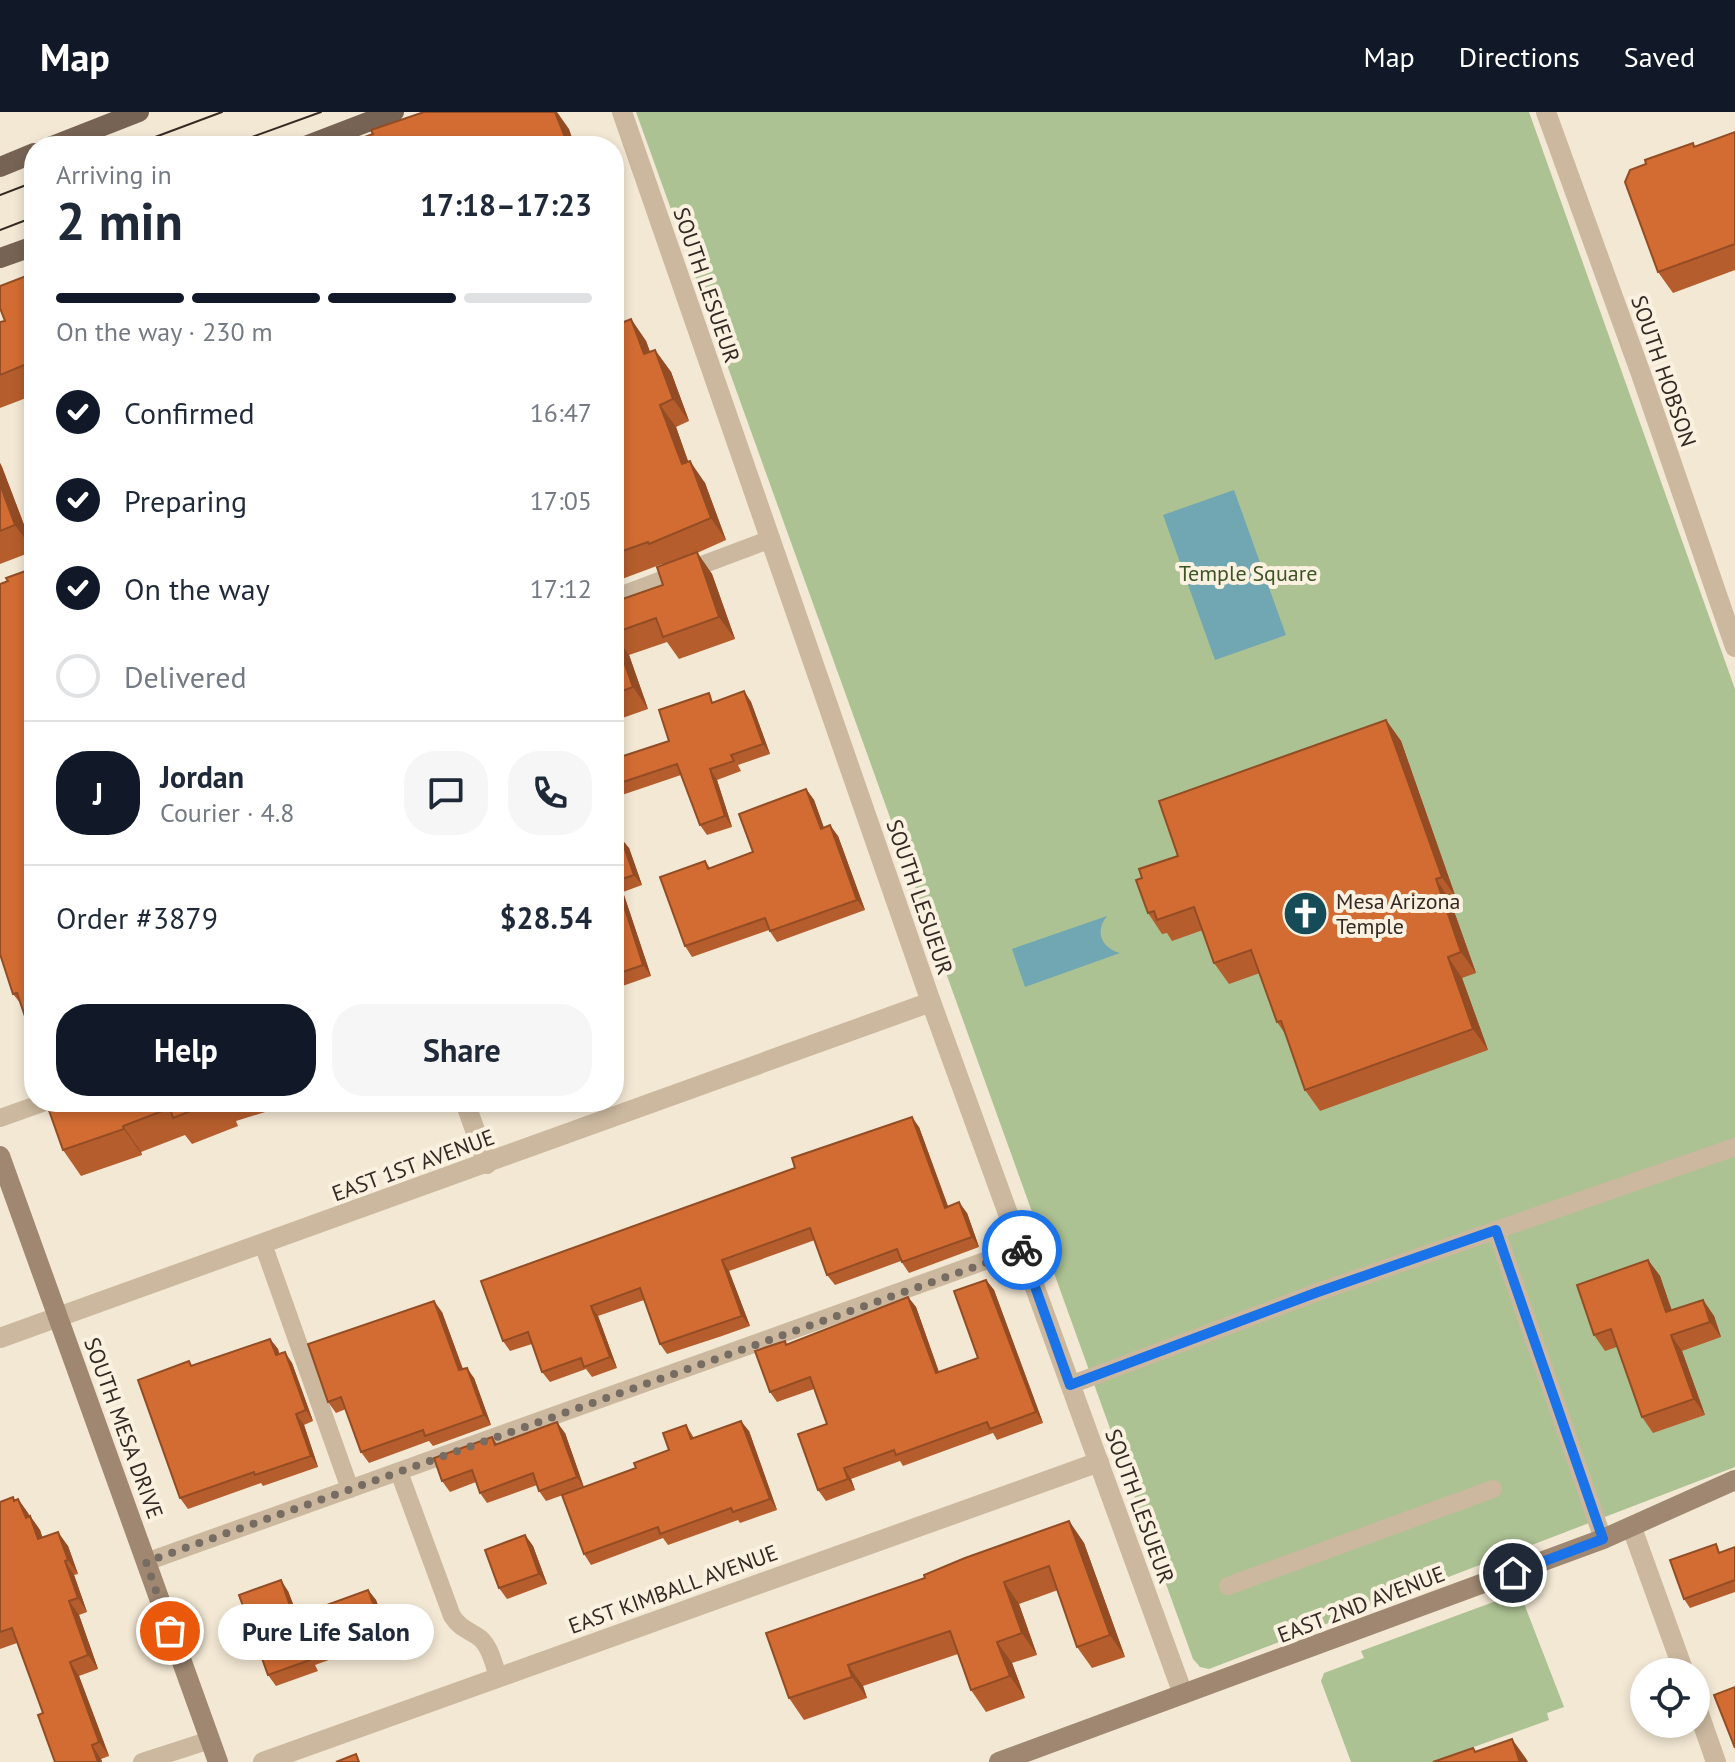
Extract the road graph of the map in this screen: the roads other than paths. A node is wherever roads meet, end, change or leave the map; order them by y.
1 (139, 112) edge
2 (394, 112) edge
3 (622, 112) edge
4 (1546, 112) edge
5 (78, 136) edge
6 (331, 136) edge
7 (24, 157) edge
8 (0, 167) edge
9 (24, 250) edge
10 (0, 258) edge
11 (771, 539) junction
12 (624, 594) edge
13 (1735, 647) edge
14 (931, 1002) junction
15 (24, 1109) edge
16 (469, 1112) edge
17 (0, 1118) edge
18 (1735, 1147) edge
19 (0, 1156) edge
20 (487, 1164) junction
21 (1496, 1230) junction
22 (263, 1244) junction
23 (1021, 1248) junction
24 (59, 1317) junction
25 (0, 1338) edge
26 (1070, 1385) junction
27 (1099, 1462) junction
28 (399, 1472) junction
29 (1735, 1480) edge
30 (350, 1489) junction
31 (1493, 1489) dead end
32 (1632, 1528) junction
33 (1603, 1539) junction
34 (146, 1562) junction
35 (1228, 1586) dead end
36 (1679, 1658) edge
37 (498, 1676) junction
38 (1183, 1694) junction
39 (1708, 1738) edge
40 (210, 1740) junction
41 (142, 1762) edge
42 (218, 1762) edge
43 (263, 1762) edge
44 (999, 1762) edge
45 (1716, 1762) edge

1 - 5 main road
2 - 6 main road
3 - 11 street, SOUTH LESUEUR
4 - 13 street, SOUTH HOBSON
7 - 8 main road
9 - 10 main road
11 - 12 lane
11 - 14 street, SOUTH LESUEUR
14 - 20 street, EAST 1ST AVENUE
14 - 23 street, SOUTH LESUEUR
15 - 17 lane
16 - 20 street
18 - 21 lane
19 - 24 street, SOUTH MESA DRIVE
20 - 22 street, EAST 1ST AVENUE
21 - 26 lane
21 - 33 lane
22 - 24 street, EAST 1ST AVENUE
22 - 30 lane
23 - 26 street, SOUTH LESUEUR
23 - 28 lane
24 - 25 street, EAST 1ST AVENUE
24 - 34 street, SOUTH MESA DRIVE
26 - 27 street, SOUTH LESUEUR
27 - 37 street, EAST KIMBALL AVENUE
27 - 38 street, SOUTH LESUEUR
28 - 30 lane
28 - 37 lane
29 - 32 street, EAST 2ND AVENUE
30 - 34 lane
31 - 35 lane
32 - 33 street, EAST 2ND AVENUE
32 - 36 street
33 - 38 street, EAST 2ND AVENUE
34 - 40 street, SOUTH MESA DRIVE
37 - 43 street, EAST KIMBALL AVENUE
38 - 44 street, EAST 2ND AVENUE
39 - 45 street
40 - 41 lane
40 - 42 street, SOUTH MESA DRIVE

